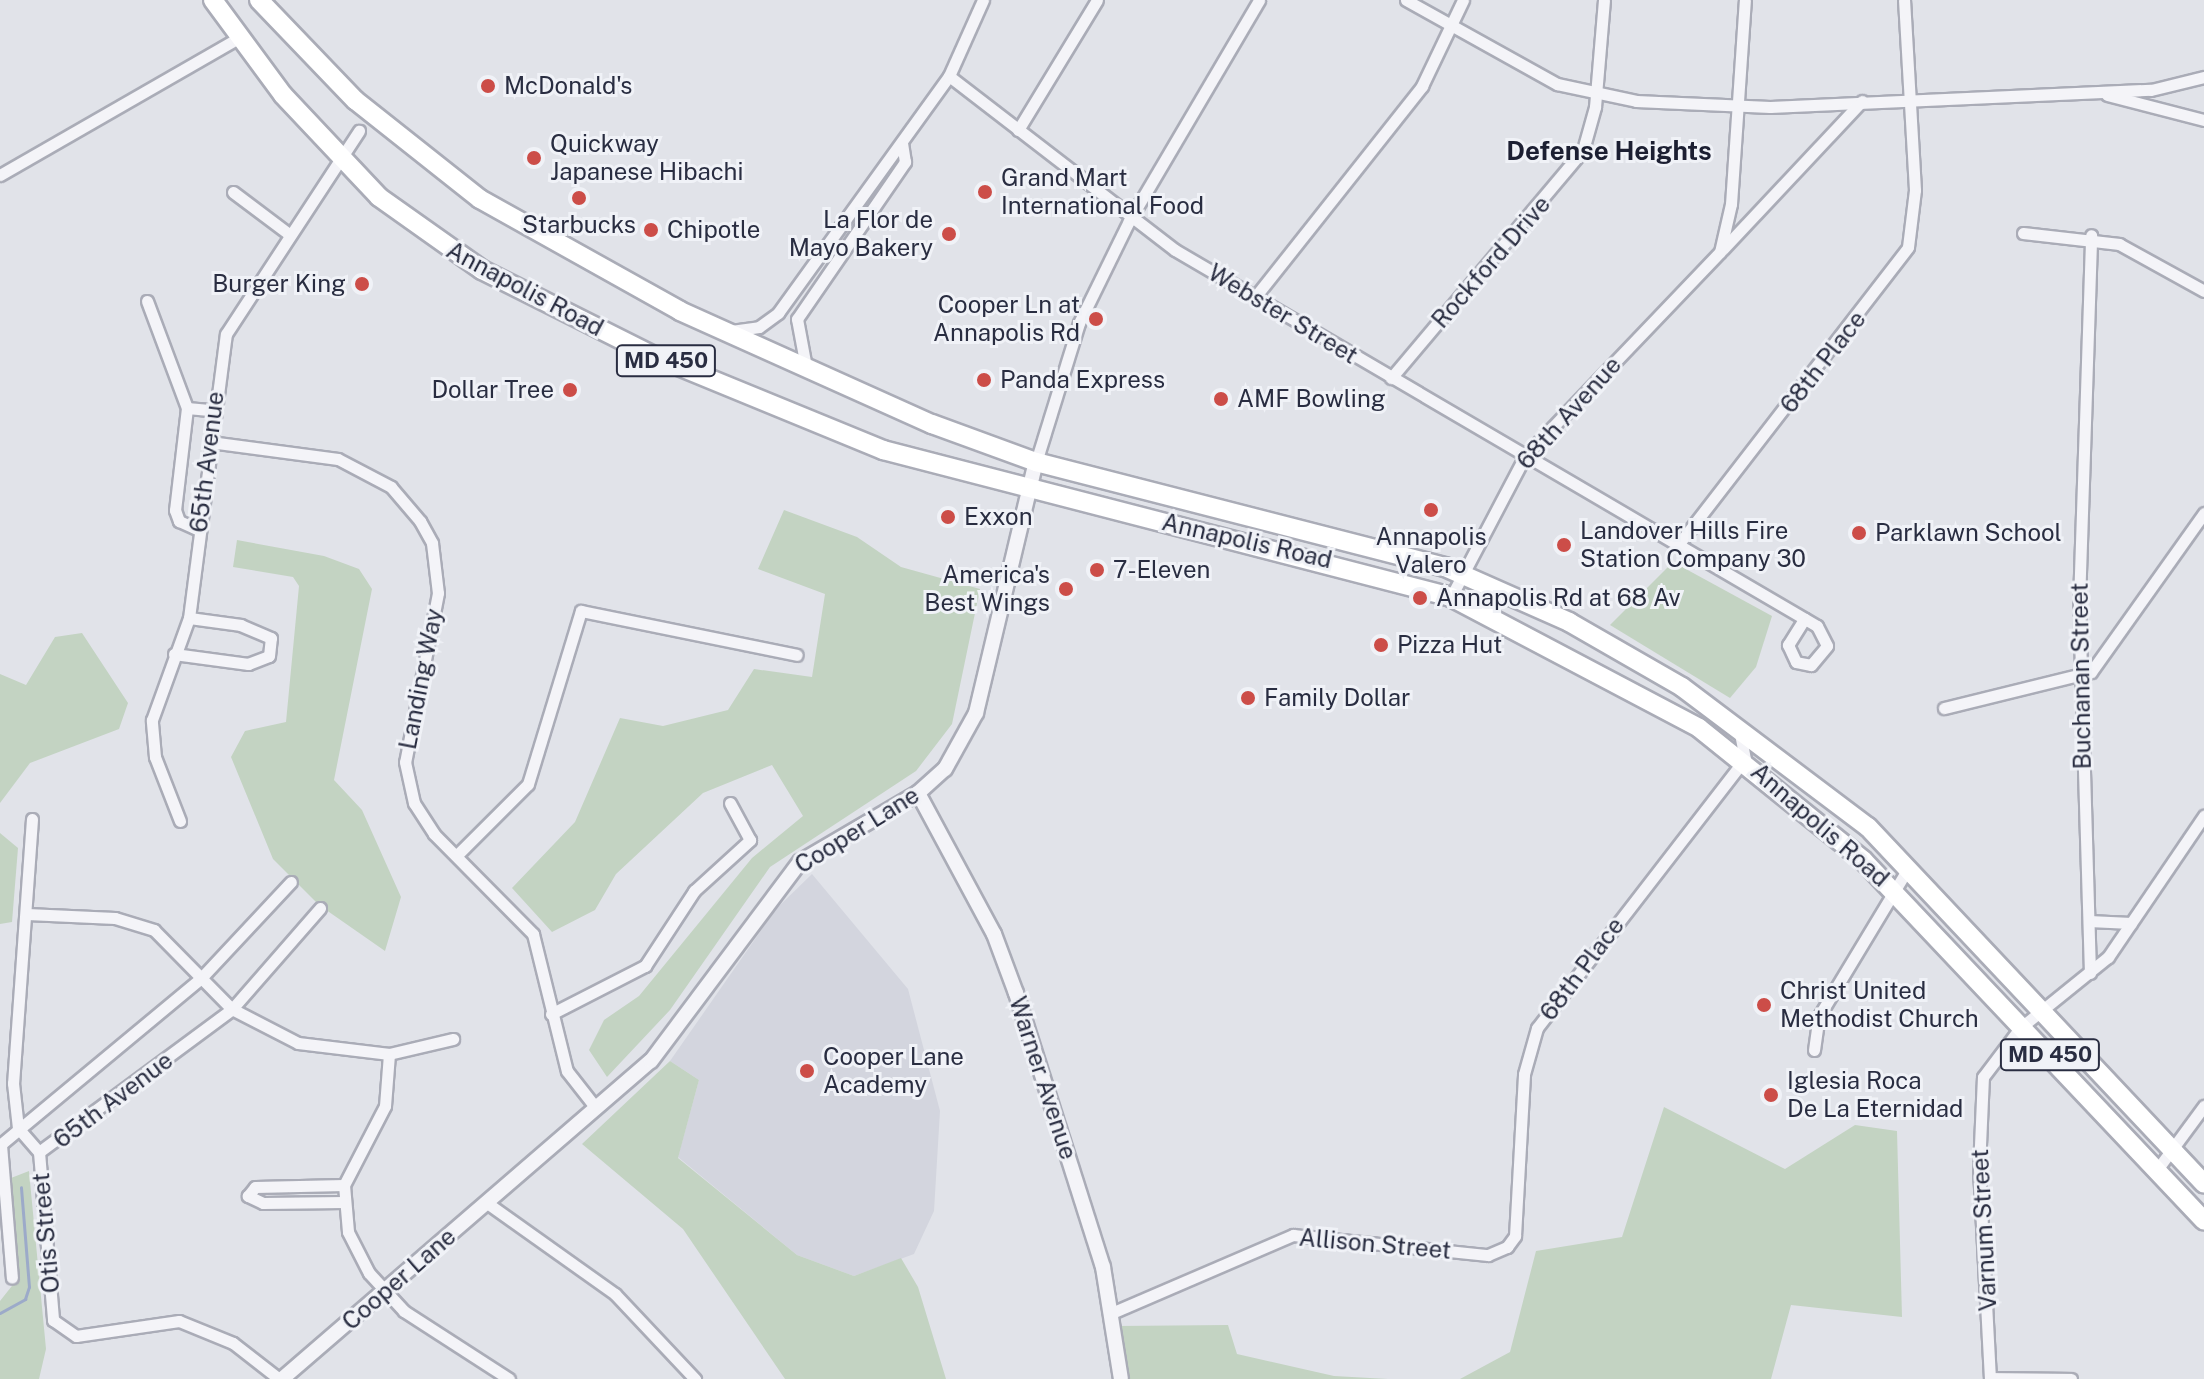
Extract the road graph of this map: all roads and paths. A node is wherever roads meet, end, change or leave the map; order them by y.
1 (213, 0) edge
2 (259, 0) edge
3 (983, 0) edge
4 (1097, 0) edge
5 (1259, 0) edge
6 (1406, 0) edge
7 (1463, 0) edge
8 (1604, 0) edge
9 (1745, 0) edge
10 (1904, 0) edge
11 (1454, 29) junction
12 (238, 38) junction
13 (949, 76) junction
14 (2204, 77) edge
15 (2099, 92) junction
16 (1596, 97) junction
17 (1909, 99) junction
18 (1862, 101) junction
19 (1740, 107) junction
20 (2204, 120) edge
21 (1018, 130) junction
22 (359, 131) dead end
23 (902, 143) junction
24 (340, 159) junction
25 (0, 175) edge
26 (233, 192) dead end
27 (1129, 221) junction
28 (2023, 233) dead end
29 (290, 235) junction
30 (2091, 235) junction
31 (1720, 252) junction
32 (2204, 291) edge
33 (1255, 297) junction
34 (147, 301) dead end
35 (727, 331) junction
36 (806, 368) junction
37 (1391, 378) junction
38 (187, 408) junction
39 (212, 410) junction
40 (210, 442) junction
41 (1525, 456) junction
42 (1036, 462) junction
43 (1030, 487) junction
44 (2204, 513) edge
45 (199, 530) junction
46 (1678, 545) junction
47 (1460, 573) junction
48 (1451, 597) junction
49 (189, 618) junction
50 (1804, 619) dead end
51 (174, 654) junction
52 (797, 655) dead end
53 (2079, 679) junction
54 (1944, 708) dead end
55 (1739, 727) junction
56 (1745, 759) junction
57 (918, 793) junction
58 (730, 803) dead end
59 (2204, 816) edge
60 (32, 819) dead end
61 (180, 821) dead end
62 (457, 855) junction
63 (1909, 867) junction
64 (291, 882) dead end
65 (1894, 891) junction
66 (320, 908) dead end
67 (27, 914) junction
68 (2089, 921) junction
69 (2131, 923) junction
70 (2090, 973) junction
71 (202, 977) junction
72 (232, 1009) junction
73 (551, 1014) junction
74 (2046, 1014) junction
75 (2020, 1028) junction
76 (453, 1039) dead end
77 (1814, 1050) dead end
78 (389, 1054) junction
79 (2204, 1106) edge
80 (596, 1108) junction
81 (18, 1128) junction
82 (0, 1145) edge
83 (2172, 1150) junction
84 (39, 1152) junction
85 (2156, 1171) junction
86 (2204, 1183) edge
87 (344, 1185) junction
88 (344, 1202) junction
89 (487, 1203) junction
90 (2204, 1220) edge
91 (1507, 1247) joint
92 (12, 1278) dead end
93 (385, 1291) junction
94 (1114, 1312) junction
95 (1990, 1378) edge
96 (281, 1379) edge
97 (509, 1379) edge
98 (695, 1379) edge
99 (1121, 1379) edge
100 (2071, 1379) edge

1 - 12 main road, Annapolis Road / MD 450
2 - 35 main road, Annapolis Road / MD 450
3 - 13 street
4 - 21 street
5 - 27 street, Cooper Lane
6 - 11 street
7 - 11 street
8 - 16 street, Rockford Drive
9 - 19 street
10 - 17 street
11 - 16 street
11 - 33 street
12 - 24 main road, Annapolis Road / MD 450
12 - 25 street
13 - 21 street, Webster Street
13 - 23 street
14 - 15 street
15 - 17 street
15 - 20 street
16 - 19 street
16 - 37 street, Rockford Drive
17 - 18 street
17 - 46 street, 68th Place
18 - 19 street
18 - 31 street, 68th Avenue
19 - 31 street
21 - 27 street, Webster Street
22 - 24 street, 65th Avenue
23 - 35 street
23 - 36 street
24 - 29 street, 65th Avenue
24 - 43 main road, Annapolis Road / MD 450
26 - 29 street
27 - 33 street, Webster Street
27 - 42 street, Cooper Lane
28 - 30 street
29 - 39 street, 65th Avenue
30 - 32 street
30 - 53 street, Buchanan Street
31 - 41 street, 68th Avenue
33 - 37 street, Webster Street
34 - 38 street
35 - 36 main road, Annapolis Road / MD 450
36 - 42 main road, Annapolis Road / MD 450
37 - 41 street, Webster Street
38 - 39 street
38 - 45 street
39 - 40 street, 65th Avenue
40 - 45 street, 65th Avenue
40 - 62 street, Landing Way
41 - 46 street, Webster Street
41 - 47 street, 68th Avenue
42 - 43 street, Cooper Lane
42 - 47 main road, Annapolis Road / MD 450
43 - 48 main road, Annapolis Road / MD 450
43 - 57 street, Cooper Lane
44 - 53 street
45 - 49 street, 65th Avenue
46 - 50 street, Webster Street
47 - 48 street, 68th Avenue
47 - 55 main road, Annapolis Road / MD 450
48 - 56 main road, Annapolis Road / MD 450
49 - 51 street, 65th Avenue
49 - 51 street
51 - 61 street, 65th Avenue
52 - 62 street
53 - 54 street
53 - 68 street, Buchanan Street
55 - 56 street
55 - 63 main road, Annapolis Road / MD 450
56 - 65 main road, Annapolis Road / MD 450
56 - 91 street, 68th Place
57 - 80 street, Cooper Lane
57 - 94 street, Warner Avenue
58 - 73 street
59 - 69 street, Varnum Street
60 - 67 street
62 - 73 street, Landing Way
63 - 65 street
63 - 74 main road, Annapolis Road / MD 450
64 - 71 street, 65th Avenue
65 - 75 main road, Annapolis Road / MD 450
65 - 77 street
66 - 72 street, 65th Avenue
67 - 71 street
67 - 81 street
68 - 69 street
68 - 70 street, Buchanan Street
69 - 70 street, Varnum Street
70 - 74 street, Varnum Street
71 - 72 street
71 - 81 street, 65th Avenue
72 - 78 street
72 - 84 street, 65th Avenue
73 - 80 street, Landing Way
74 - 75 street, Varnum Street
74 - 83 main road, Annapolis Road / MD 450
75 - 85 main road, Annapolis Road / MD 450
75 - 95 street, Varnum Street
76 - 78 street
78 - 87 street
79 - 83 street
80 - 89 street, Cooper Lane
81 - 82 street, 65th Avenue
81 - 84 street, Otis Street
82 - 92 street, Otis Street
83 - 85 street
83 - 86 main road, Annapolis Road / MD 450
84 - 96 street, Otis Street
85 - 90 main road, Annapolis Road / MD 450
87 - 88 street
87 - 88 street
88 - 93 street
89 - 93 street, Cooper Lane
89 - 98 street
91 - 94 street, Allison Street
93 - 96 street, Cooper Lane
93 - 97 street
94 - 99 street, Warner Avenue
95 - 100 street

